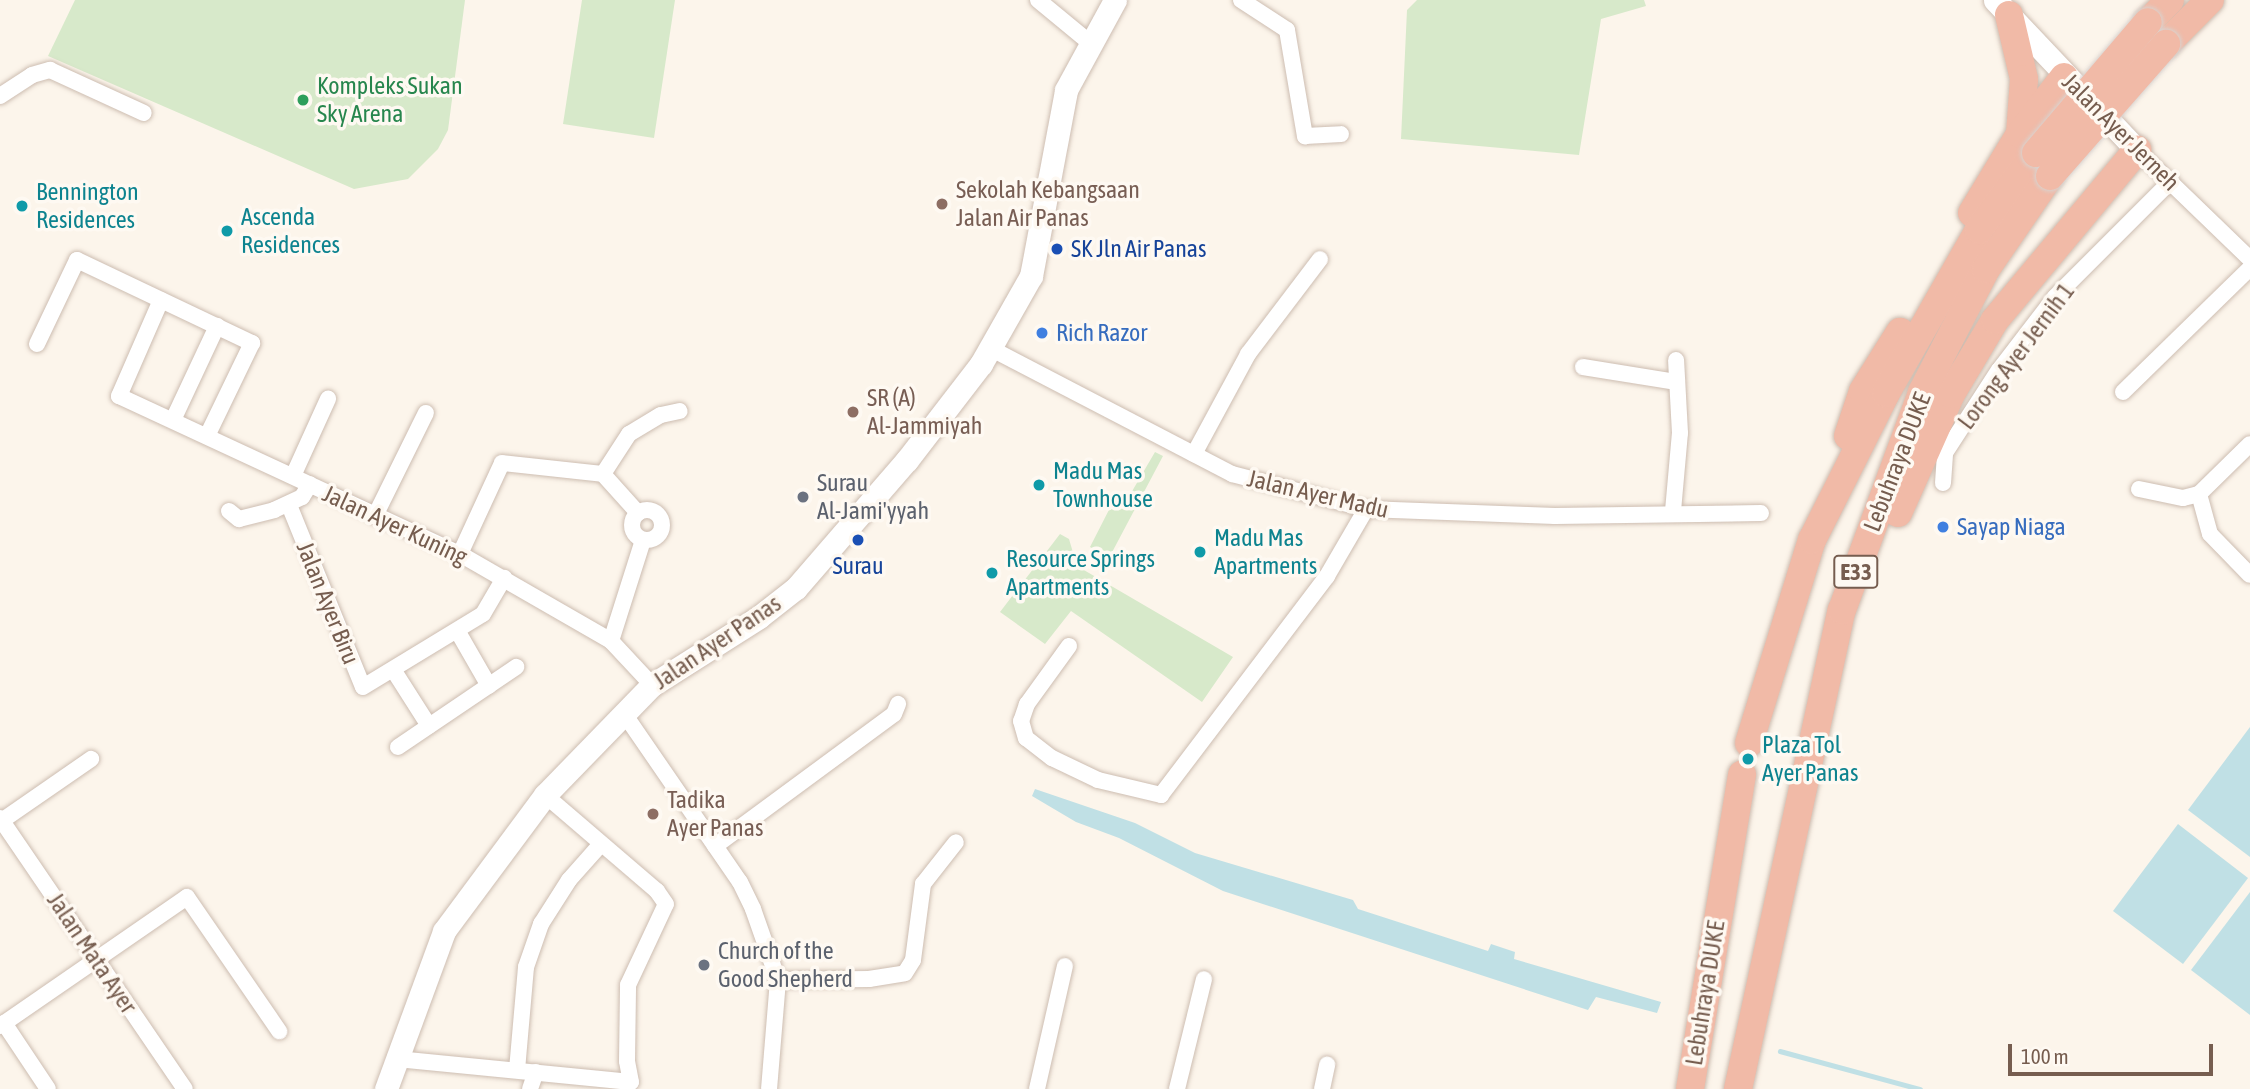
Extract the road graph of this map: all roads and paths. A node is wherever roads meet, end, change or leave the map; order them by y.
1 (1038, 0) edge
2 (1115, 0) edge
3 (1241, 0) edge
4 (2170, 0) edge
5 (2210, 0) edge
6 (2002, 7) edge
7 (1090, 42) junction
8 (2064, 77) junction
9 (0, 96) edge
10 (144, 113) dead end
11 (1341, 134) dead end
12 (2137, 150) junction
13 (2035, 155) junction
14 (2171, 181) junction
15 (1320, 259) dead end
16 (2250, 259) edge
17 (2250, 268) edge
18 (161, 300) junction
19 (216, 326) junction
20 (37, 344) dead end
21 (990, 348) junction
22 (1676, 360) dead end
23 (1583, 367) dead end
24 (1677, 382) junction
25 (2123, 392) dead end
26 (328, 399) dead end
27 (680, 411) dead end
28 (426, 413) dead end
29 (173, 420) junction
30 (207, 436) junction
31 (2250, 444) edge
32 (1194, 454) junction
33 (603, 474) junction
34 (293, 476) junction
35 (1943, 483) dead end
36 (310, 484) junction
37 (2139, 489) dead end
38 (2199, 494) junction
39 (289, 505) junction
40 (1366, 509) junction
41 (229, 511) dead end
42 (1673, 511) junction
43 (638, 513) junction
44 (1761, 513) dead end
45 (375, 516) junction
46 (643, 540) junction
47 (460, 554) junction
48 (2250, 575) edge
49 (505, 578) junction
50 (458, 632) junction
51 (611, 641) junction
52 (1069, 646) dead end
53 (516, 667) dead end
54 (394, 671) junction
55 (652, 685) junction
56 (489, 686) junction
57 (898, 704) dead end
58 (623, 712) junction
59 (429, 726) junction
60 (1749, 743) dead end
61 (398, 747) dead end
62 (91, 758) dead end
63 (1742, 774) dead end
64 (1809, 774) junction
65 (545, 795) junction
66 (1, 820) edge
67 (956, 842) dead end
68 (601, 844) junction
69 (715, 846) junction
70 (97, 960) junction
71 (1065, 966) dead end
72 (1204, 979) dead end
73 (778, 980) junction
74 (2, 1025) edge
75 (279, 1031) dead end
76 (397, 1059) junction
77 (1327, 1065) dead end
78 (517, 1070) junction
79 (536, 1072) junction
80 (583, 1083) edge
81 (48, 1089) edge
82 (185, 1089) edge
83 (386, 1089) edge
84 (530, 1089) edge
85 (769, 1089) edge
86 (1037, 1089) edge
87 (1177, 1089) edge
88 (1322, 1089) edge
89 (1690, 1089) edge
90 (1738, 1089) edge

1 - 7 street
2 - 7 street, Jalan Ayer Panas
3 - 11 street
4 - 13 highway, Lebuhraya DUKE / E33, bridge
5 - 13 highway, Lebuhraya DUKE / E33, bridge
6 - 8 street, Jalan Ayer Jerneh
6 - 13 highway
7 - 21 street, Jalan Ayer Panas
8 - 12 street, Jalan Ayer Jerneh
8 - 13 highway
9 - 10 street
12 - 14 street, Jalan Ayer Jerneh
12 - 64 highway
13 - 60 highway, Lebuhraya DUKE / E33
13 - 64 highway, Lebuhraya DUKE / E33
14 - 16 street, Jalan Ayer Jerneh
14 - 35 street, Lorong Ayer Jernih 1
15 - 32 street
17 - 25 street
18 - 19 street
18 - 20 street
18 - 29 street, Jalan Ayer Kuning
19 - 29 street
19 - 30 street
21 - 32 street, Jalan Ayer Madu
21 - 55 street, Jalan Ayer Panas
22 - 24 street
23 - 24 street
24 - 42 street
26 - 34 street
27 - 33 street
28 - 45 street
29 - 30 street, Jalan Ayer Kuning
30 - 34 street, Jalan Ayer Kuning
31 - 38 street
32 - 40 street, Jalan Ayer Madu
33 - 43 street
33 - 47 street
34 - 36 street, Jalan Ayer Kuning
36 - 39 street
36 - 45 street, Jalan Ayer Kuning
37 - 38 street
38 - 48 street
39 - 41 street
39 - 54 street, Jalan Ayer Biru
40 - 42 street, Jalan Ayer Madu
40 - 52 street
42 - 44 street, Jalan Ayer Madu
43 - 46 street
43 - 46 street
45 - 47 street, Jalan Ayer Kuning
46 - 51 street
47 - 49 street, Jalan Ayer Kuning
49 - 50 street, Jalan Ayer Biru
49 - 51 street, Jalan Ayer Kuning
50 - 54 street, Jalan Ayer Biru
50 - 56 street
51 - 55 street, Jalan Ayer Kuning
53 - 56 street
54 - 59 street
55 - 58 street, Jalan Ayer Panas
56 - 59 street
57 - 69 street
58 - 65 street, Jalan Ayer Panas
58 - 69 street
59 - 61 street
62 - 66 street
63 - 89 highway, Lebuhraya DUKE
64 - 90 highway, Lebuhraya DUKE / E33
65 - 68 street
65 - 76 street, Jalan Ayer Panas
66 - 70 street, Jalan Mata Ayer
67 - 73 street
68 - 78 street
68 - 80 street
69 - 73 street
70 - 74 street
70 - 75 street
70 - 82 street, Jalan Mata Ayer
71 - 86 street
72 - 87 street
73 - 85 street
74 - 81 street
76 - 78 street
76 - 83 street, Jalan Ayer Panas
77 - 88 street
78 - 79 street
79 - 80 street
79 - 84 street

